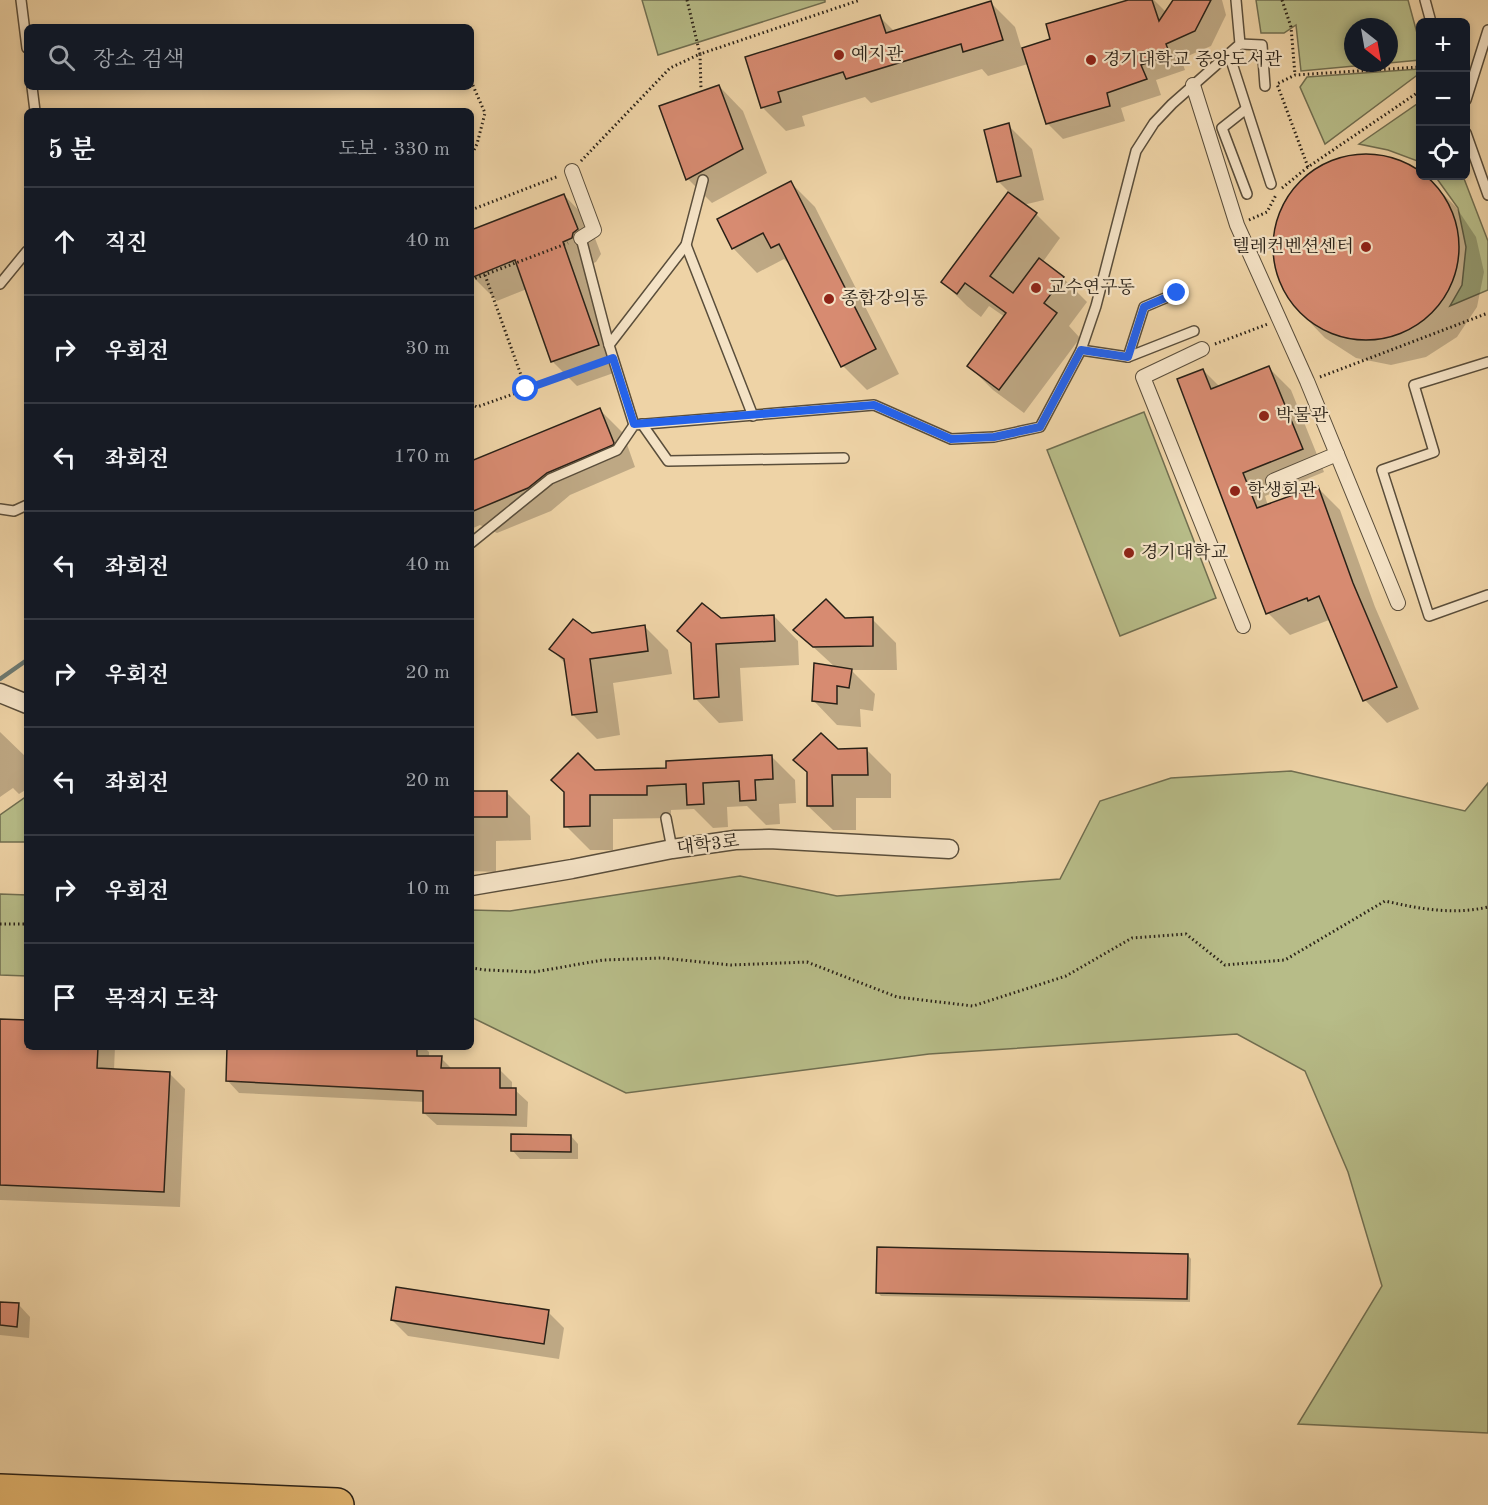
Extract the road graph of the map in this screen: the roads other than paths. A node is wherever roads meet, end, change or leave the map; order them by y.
1 (21, 0) edge
2 (1236, 0) edge
3 (1425, 0) edge
4 (1430, 18) edge
5 (24, 24) edge
6 (1488, 30) edge
7 (1240, 44) junction
8 (1229, 54) junction
9 (1193, 86) junction
10 (1265, 86) dead end
11 (1470, 87) edge
12 (32, 90) edge
13 (35, 108) edge
14 (1246, 109) junction
15 (1470, 144) edge
16 (572, 171) road end
17 (703, 180) dead end
18 (1271, 184) dead end
19 (1247, 194) dead end
20 (1488, 195) edge
21 (581, 238) joint
22 (686, 244) junction
23 (24, 255) edge
24 (0, 284) edge
25 (1177, 293) dead end
26 (1194, 331) dead end
27 (609, 345) junction
28 (1081, 350) junction
29 (1202, 350) road end
30 (1128, 357) junction
31 (1488, 362) edge
32 (753, 416) junction
33 (638, 424) junction
34 (1337, 454) junction
35 (844, 458) dead end
36 (1273, 481) dead end
37 (24, 506) edge
38 (0, 509) edge
39 (474, 541) edge
40 (1488, 596) edge
41 (1398, 603) dead end
42 (1243, 626) dead end
43 (0, 693) edge
44 (24, 703) edge
45 (666, 818) dead end
46 (672, 849) junction
47 (949, 849) dead end
48 (474, 885) edge
49 (0, 1491) edge
50 (337, 1505) edge

1 - 5 lane
2 - 7 lane
3 - 4 lane
6 - 11 lane
7 - 8 lane
7 - 10 lane
8 - 9 lane
8 - 14 lane
9 - 28 lane
9 - 34 street
12 - 13 lane
14 - 18 lane
14 - 19 lane
15 - 20 lane
16 - 21 street
17 - 22 lane
21 - 27 lane
22 - 27 lane
22 - 32 lane
23 - 24 lane
25 - 30 lane
26 - 30 lane
27 - 33 lane
28 - 30 lane
28 - 32 lane
29 - 42 street
31 - 40 lane
32 - 33 lane
33 - 35 lane
33 - 39 lane
34 - 36 street
34 - 41 street
37 - 38 lane
43 - 44 street
45 - 46 lane
46 - 47 street, 대학3로
46 - 48 street, 대학3로
49 - 50 highway

